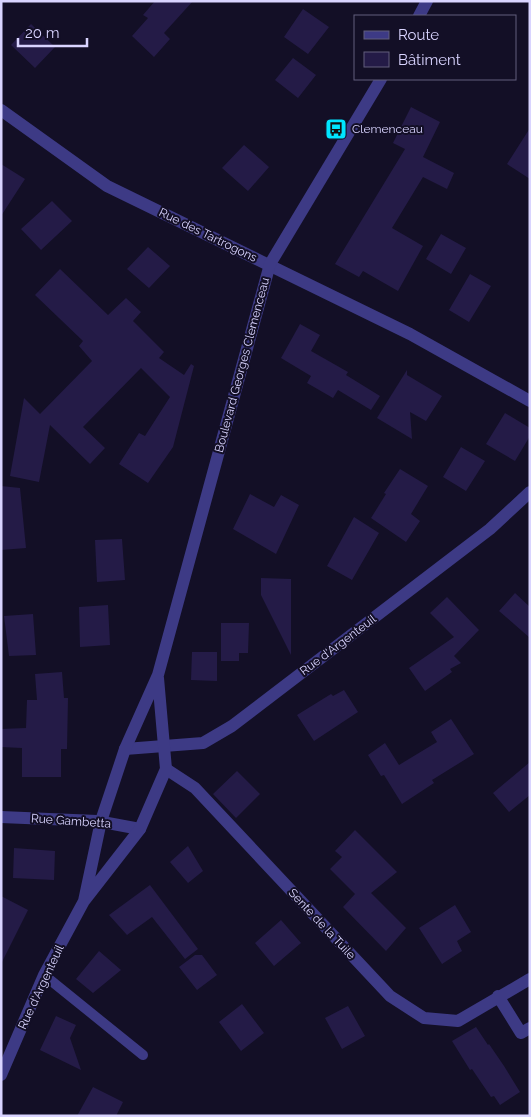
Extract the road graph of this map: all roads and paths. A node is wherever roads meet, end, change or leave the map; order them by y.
1 (428, 1) edge
2 (419, 15) edge
3 (380, 80) edge
4 (1, 110) edge
5 (270, 264) junction
6 (530, 402) edge
7 (530, 492) edge
8 (158, 675) junction
9 (164, 746) junction
10 (125, 749) junction
11 (166, 769) junction
12 (1, 817) edge
13 (101, 821) junction
14 (140, 829) junction
15 (84, 901) junction
16 (44, 975) junction
17 (530, 979) edge
18 (498, 996) junction
19 (530, 1028) edge
20 (143, 1056) dead end
21 (1, 1075) edge

1 - 2 street
3 - 5 street, Boulevard Georges Clemenceau
4 - 5 street, Rue des Tartrogons
5 - 6 street, Rue des Tartrogons
5 - 8 street, Boulevard Georges Clemenceau
7 - 9 street, Rue d'Argenteuil
8 - 9 street, Boulevard Georges Clemenceau
8 - 10 street, Boulevard Georges Clemenceau
9 - 10 street, Rue d'Argenteuil
9 - 11 street, Boulevard Georges Clemenceau
10 - 13 street, Boulevard Georges Clemenceau
11 - 14 street, Boulevard Georges Clemenceau
11 - 18 street, Sente de la Tuile
12 - 13 street, Rue Gambetta
13 - 14 street, Rue Gambetta
13 - 15 street, Boulevard Georges Clemenceau
14 - 15 street, Boulevard Georges Clemenceau
15 - 16 street, Rue d'Argenteuil
16 - 20 lane
16 - 21 street, Rue d'Argenteuil
17 - 18 street, Sente de la Tuile
18 - 19 street

